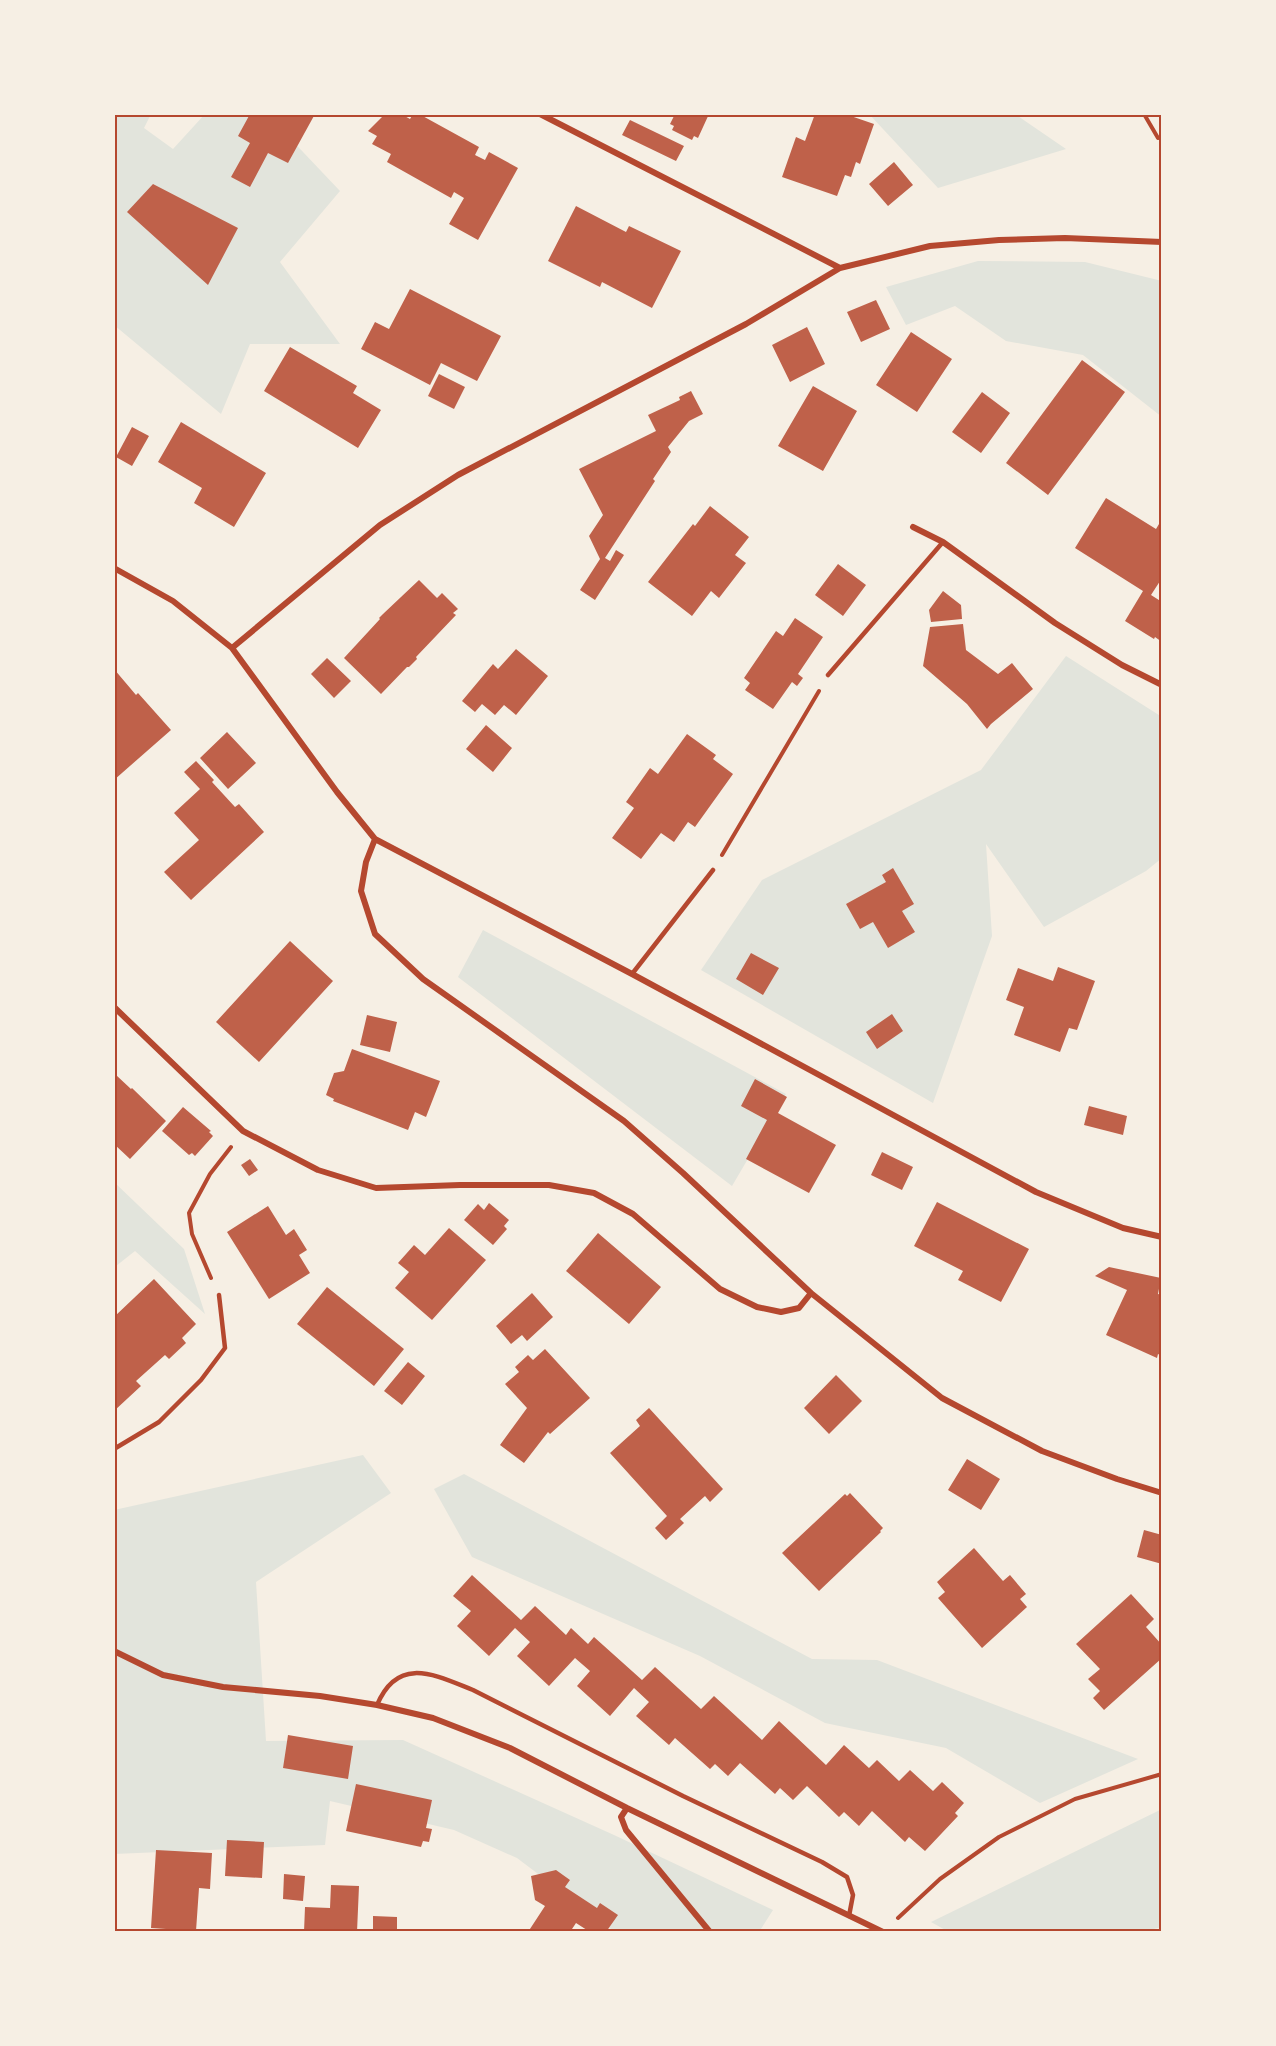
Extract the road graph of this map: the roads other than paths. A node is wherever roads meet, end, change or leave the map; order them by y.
1 (540, 114) edge
2 (1162, 242) edge
3 (840, 268) junction
4 (913, 527) dead end
5 (943, 542) junction
6 (114, 568) edge
7 (232, 648) junction
8 (828, 675) road end
9 (1162, 685) edge
10 (375, 839) junction
11 (713, 870) road end
12 (632, 974) junction
13 (114, 1007) edge
14 (1162, 1237) edge
15 (811, 1293) junction
16 (219, 1295) road end
17 (114, 1449) edge
18 (1162, 1493) edge
19 (114, 1651) edge
20 (376, 1705) junction
21 (627, 1808) junction
22 (849, 1916) junction
23 (710, 1932) edge
24 (883, 1932) edge

1 - 3 street
2 - 3 street
3 - 7 street
4 - 5 street
5 - 8 lane
5 - 9 street
6 - 7 street
7 - 10 street
10 - 12 street
10 - 15 street
11 - 12 lane
12 - 14 street
13 - 15 street
15 - 18 street
16 - 17 lane
19 - 20 street
20 - 21 street
20 - 22 lane
21 - 22 street
21 - 23 street
22 - 24 street

